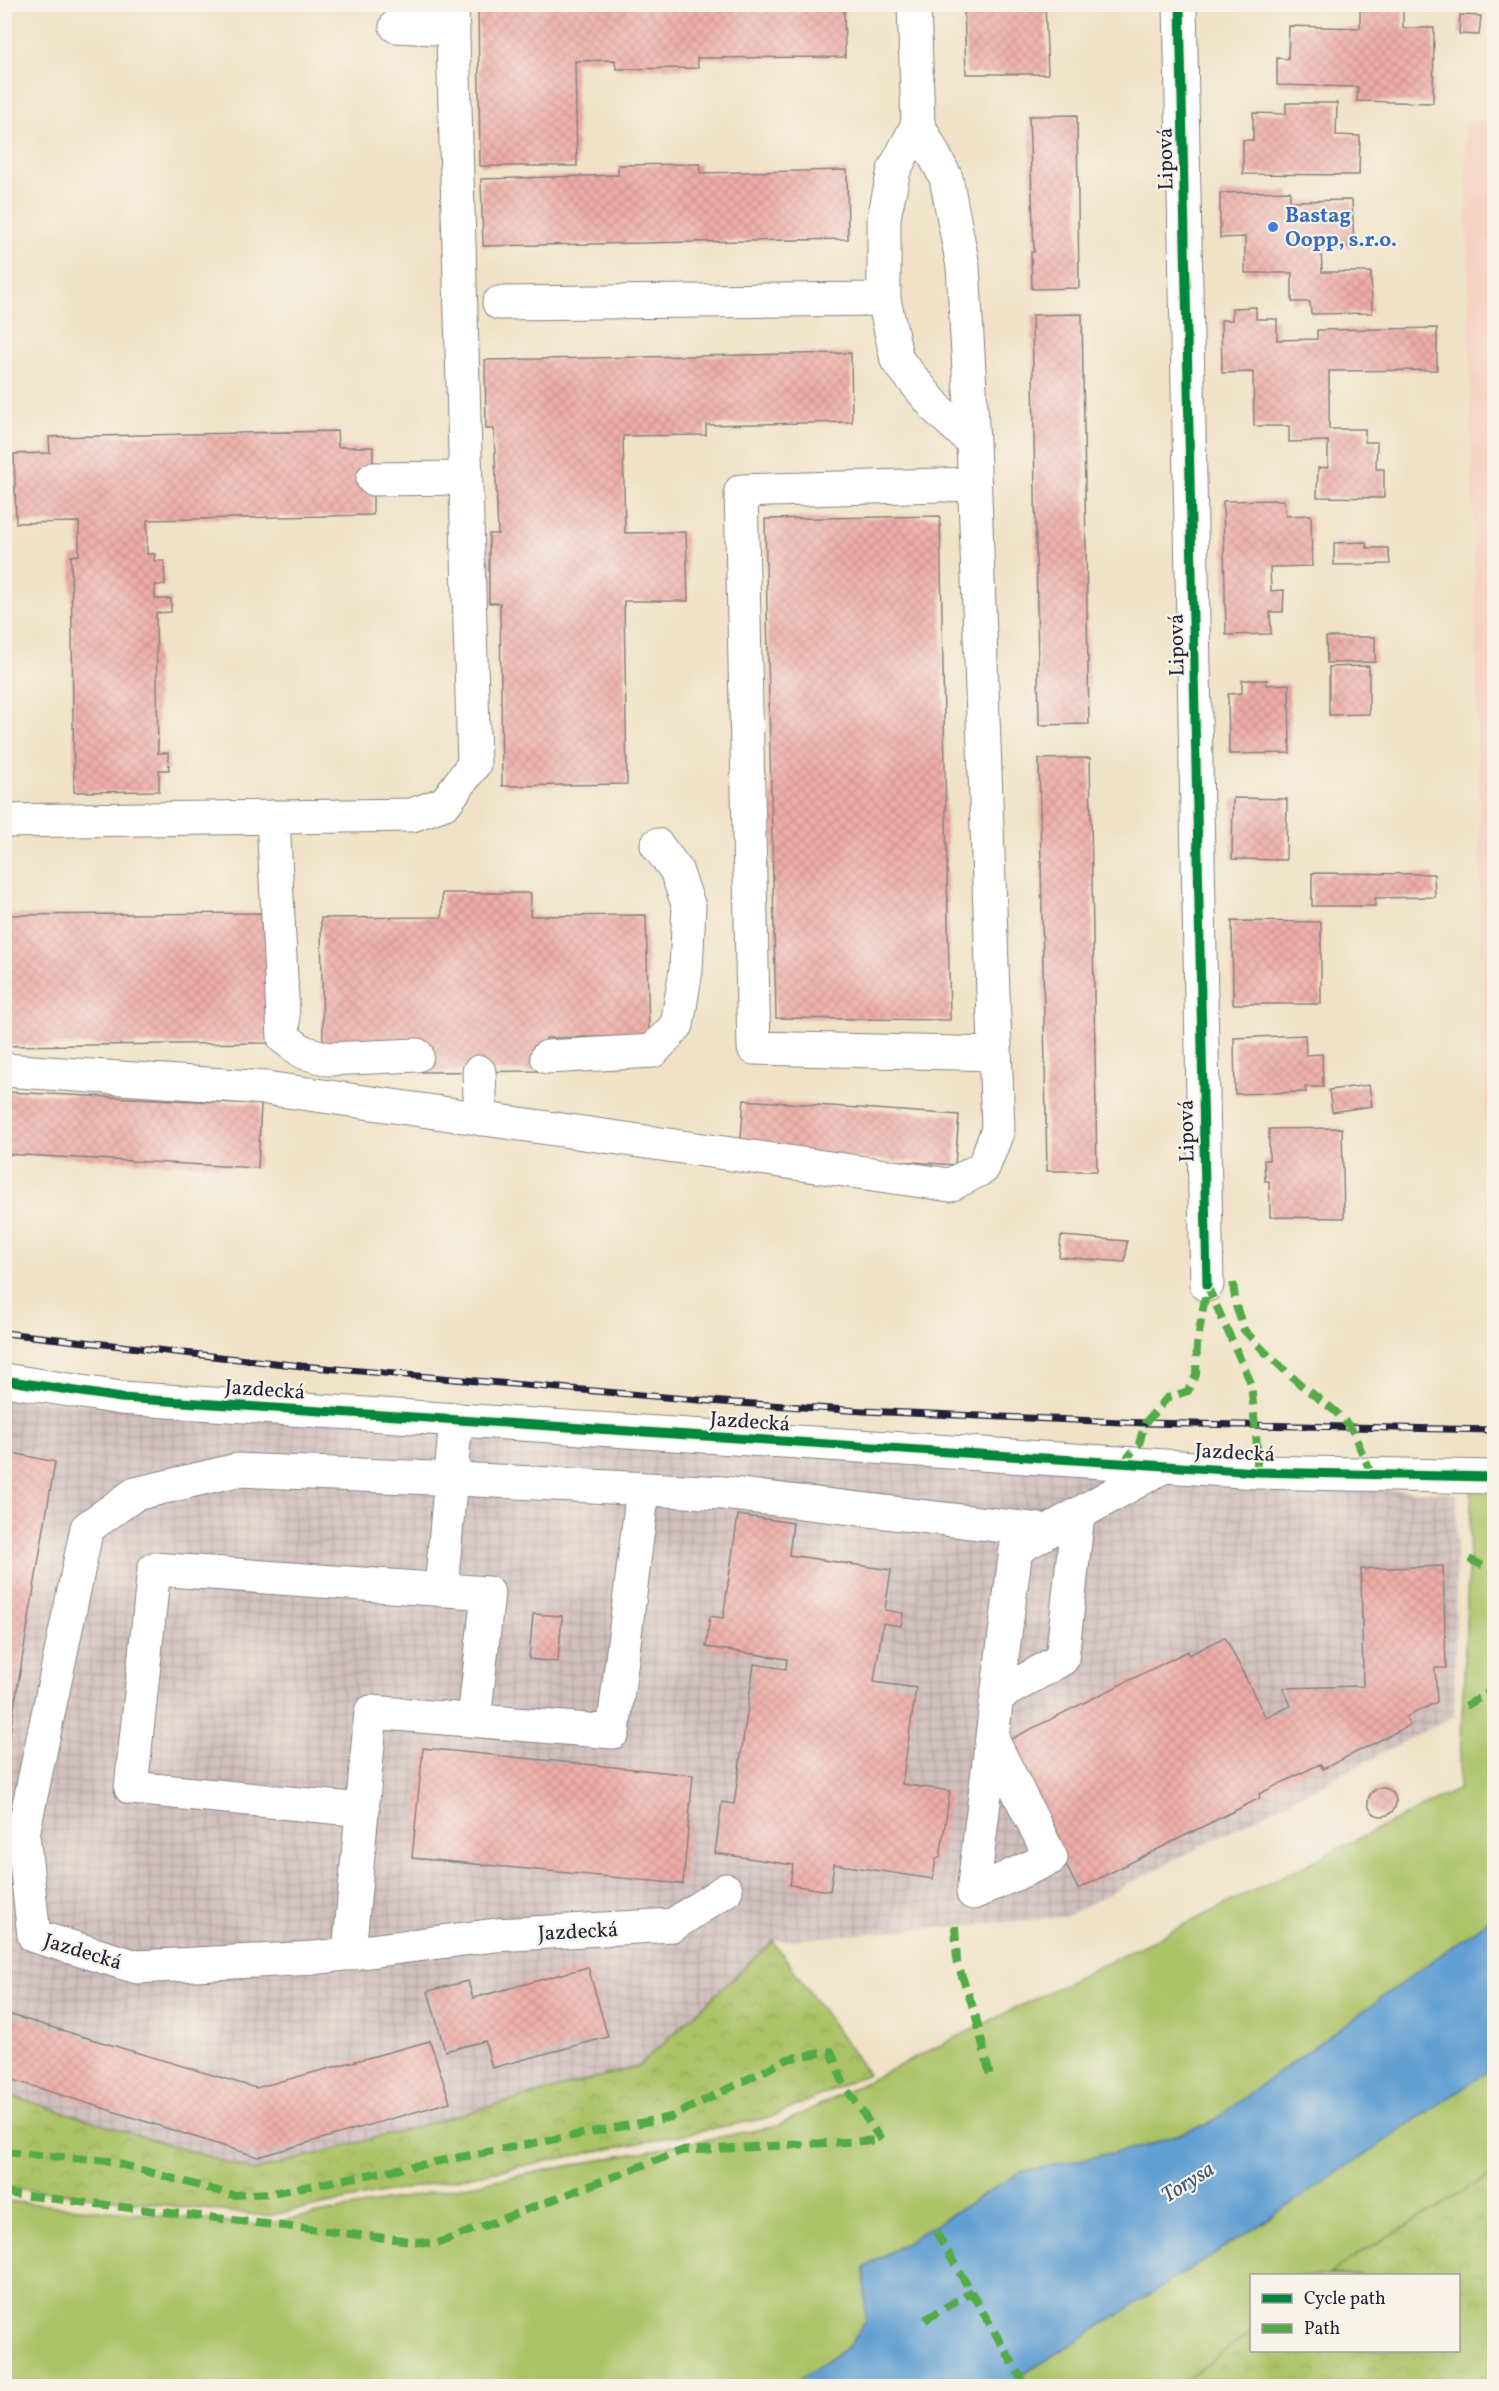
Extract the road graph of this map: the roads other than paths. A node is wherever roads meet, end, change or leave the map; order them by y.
1 (914, 4) edge
2 (1180, 4) edge
3 (452, 17) edge
4 (396, 26) dead end
5 (918, 124) junction
6 (884, 299) junction
7 (499, 303) dead end
8 (973, 442) junction
9 (373, 478) dead end
10 (466, 478) junction
11 (974, 484) junction
12 (273, 817) junction
13 (4, 822) edge
14 (657, 845) dead end
15 (994, 1054) junction
16 (417, 1055) dead end
17 (547, 1057) dead end
18 (328, 1059) junction
19 (4, 1070) edge
20 (479, 1072) dead end
21 (302, 1094) junction
22 (481, 1119) junction
23 (1207, 1285) dead end
24 (4, 1380) edge
25 (456, 1419) junction
26 (1164, 1466) junction
27 (1494, 1478) edge
28 (451, 1479) junction
29 (642, 1489) junction
30 (1078, 1514) junction
31 (1048, 1531) junction
32 (441, 1590) junction
33 (997, 1696) junction
34 (474, 1720) junction
35 (992, 1739) dead end
36 (363, 1810) junction
37 (726, 1890) dead end
38 (349, 1954) junction

1 - 5 street
2 - 23 street, Lipová
3 - 4 street
3 - 10 street
5 - 6 street
5 - 8 street
6 - 7 street
6 - 8 street
8 - 11 street
9 - 10 street
10 - 12 street
11 - 15 street
11 - 15 street
12 - 13 street
12 - 18 street
14 - 17 street
15 - 22 street
16 - 18 street
18 - 21 street
19 - 21 street
20 - 22 street
21 - 22 street
24 - 25 street, Jazdecká
25 - 26 street, Jazdecká
25 - 28 street
26 - 27 street, Jazdecká
26 - 30 street, Jazdecká
28 - 29 street, Jazdecká
28 - 32 street
28 - 38 street, Jazdecká
29 - 31 street, Jazdecká
29 - 34 street
30 - 31 street, Jazdecká
30 - 33 street
31 - 33 street, Jazdecká
32 - 34 street
32 - 36 street
33 - 35 street
34 - 36 street
36 - 38 street
37 - 38 street, Jazdecká

